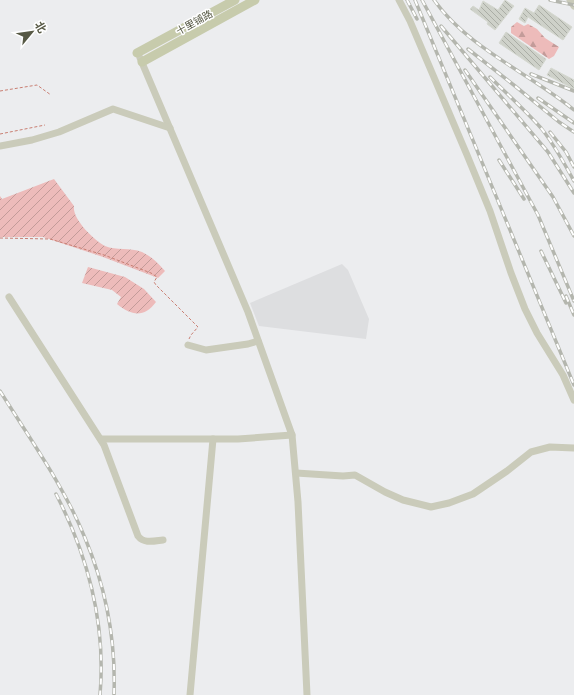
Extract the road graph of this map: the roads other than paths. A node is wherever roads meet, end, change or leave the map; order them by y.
1 (235, 0) edge
2 (255, 0) edge
3 (398, 0) edge
4 (570, 0) edge
5 (574, 6) edge
6 (222, 7) junction
7 (227, 16) junction
8 (137, 53) joint
9 (142, 62) junction
10 (170, 128) junction
11 (0, 146) edge
12 (9, 297) dead end
13 (258, 341) junction
14 (188, 345) road end
15 (574, 400) edge
16 (292, 435) junction
17 (101, 439) junction
18 (213, 439) junction
19 (574, 448) edge
20 (296, 473) junction
21 (163, 540) dead end
22 (190, 695) edge
23 (307, 695) edge

1 - 6 main road, 十里铺路
2 - 7 main road, 十里铺路
3 - 15 street
4 - 5 street
6 - 7 main road
6 - 8 main road, 十里铺路
7 - 9 main road, 十里铺路
8 - 9 street
9 - 10 street
10 - 11 street
10 - 13 street
12 - 17 street
13 - 14 street
13 - 16 street
16 - 18 street
16 - 20 street
17 - 18 street
17 - 21 street
18 - 22 street
19 - 20 street
20 - 23 street

